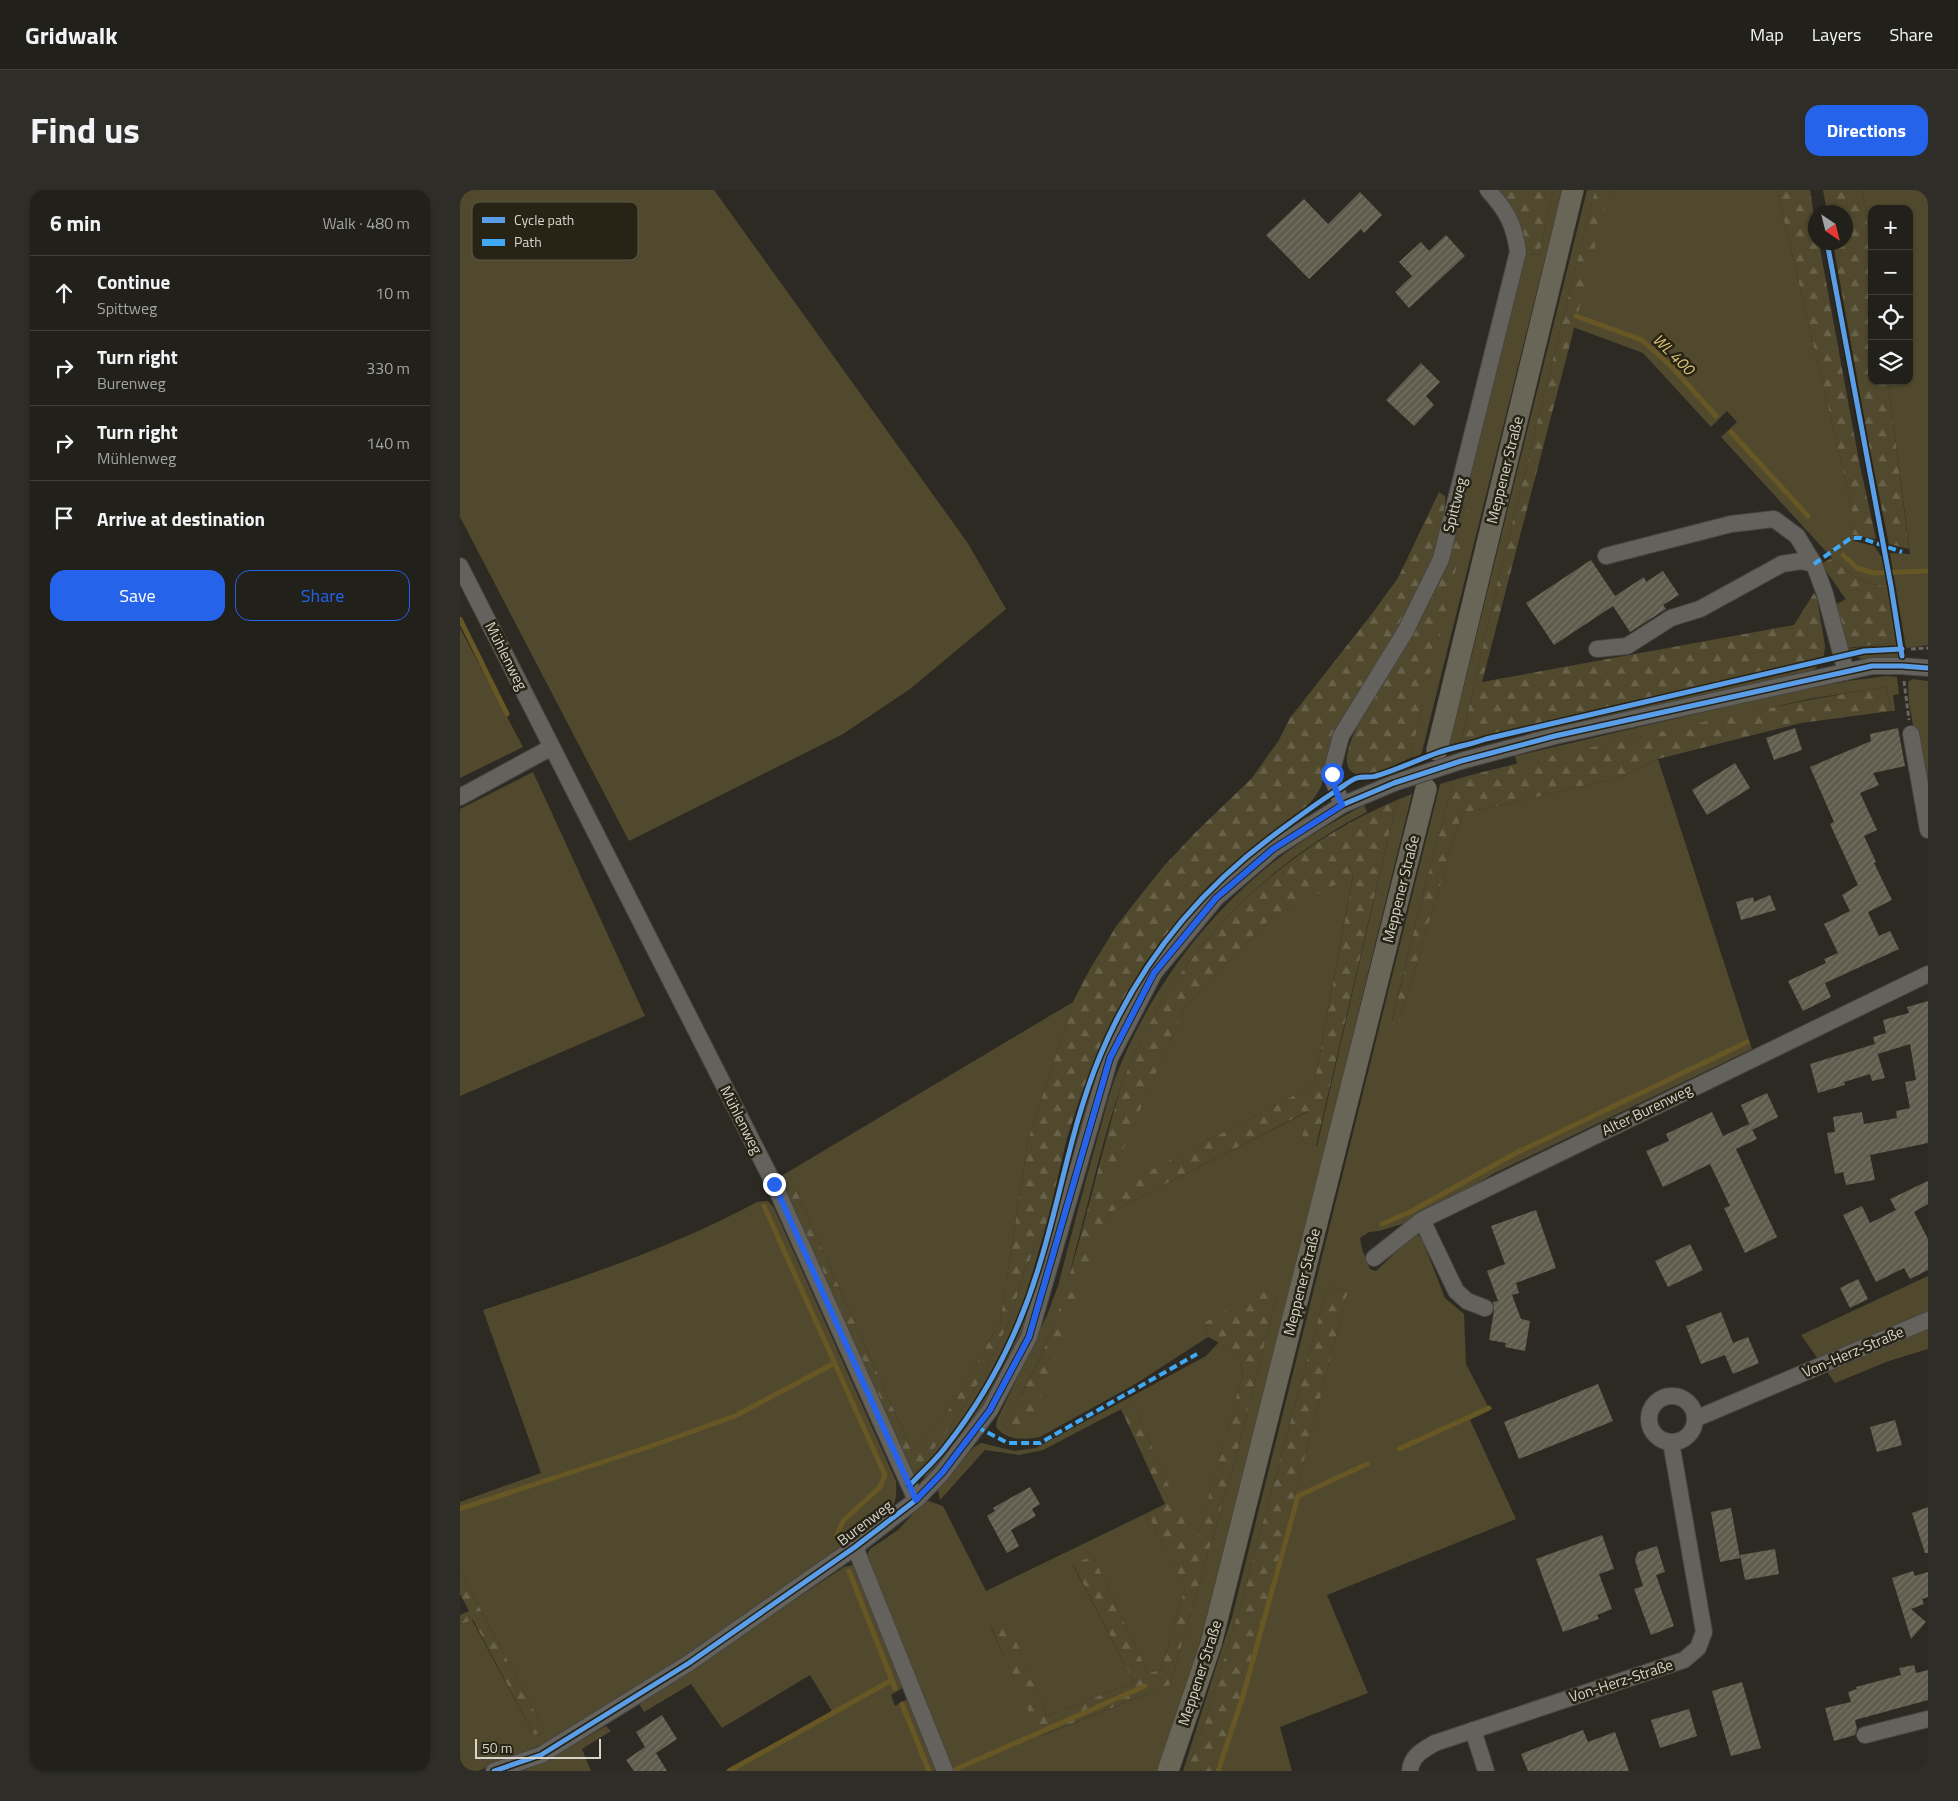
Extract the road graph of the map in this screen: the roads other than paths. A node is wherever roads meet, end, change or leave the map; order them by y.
1 (1488, 190) edge
2 (1573, 190) edge
3 (1606, 556) dead end
4 (1814, 564) junction
5 (460, 566) edge
6 (1597, 649) dead end
7 (1928, 668) edge
8 (1846, 672) junction
9 (1911, 734) road end
10 (552, 747) junction
11 (1436, 750) dead end
12 (1426, 789) dead end
13 (460, 797) edge
14 (1342, 805) junction
15 (1928, 830) edge
16 (1928, 974) edge
17 (1422, 1220) junction
18 (1374, 1258) dead end
19 (1485, 1308) dead end
20 (1928, 1320) edge
21 (1695, 1419) junction
22 (1671, 1442) junction
23 (916, 1500) junction
24 (855, 1547) junction
25 (1928, 1719) edge
26 (1474, 1730) junction
27 (1865, 1735) dead end
28 (494, 1771) edge
29 (946, 1771) edge
30 (1168, 1771) edge
31 (1410, 1771) edge
32 (1486, 1771) edge

1 - 14 street, Spittweg
2 - 11 main road, Meppener Straße
3 - 4 street
4 - 6 street
4 - 8 street
5 - 10 street, Mühlenweg
7 - 8 street, Burenweg
8 - 14 street, Burenweg, bridge
9 - 15 street
10 - 13 street
10 - 23 street, Mühlenweg
12 - 30 main road, Meppener Straße
14 - 23 street, Burenweg
16 - 17 street, Alter Burenweg
17 - 18 street, Alter Burenweg
17 - 19 street
20 - 21 street, Von-Herz-Straße
21 - 22 street
21 - 22 street
22 - 26 street, Von-Herz-Straße
23 - 24 street, Burenweg
24 - 28 street, Burenweg
24 - 29 street
25 - 27 street
26 - 31 street, Von-Herz-Straße
26 - 32 street

